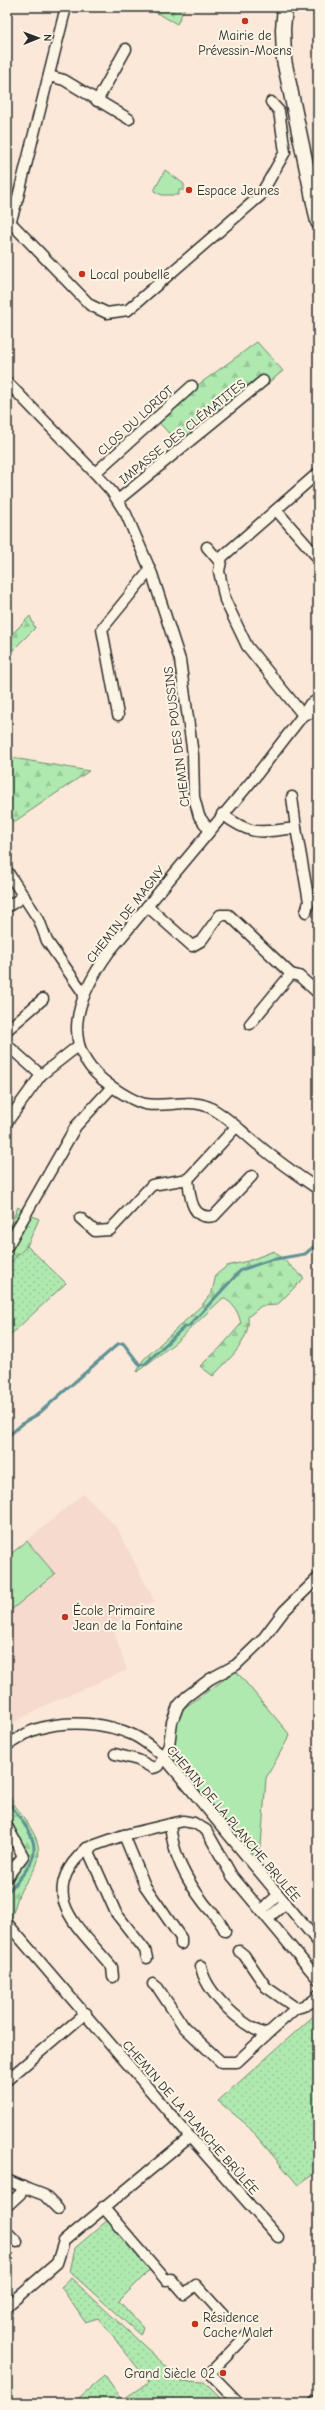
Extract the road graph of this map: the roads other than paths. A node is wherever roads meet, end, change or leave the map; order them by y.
1 (66, 7) edge
2 (285, 7) edge
3 (294, 7) edge
4 (126, 49) dead end
5 (49, 76) junction
6 (97, 101) junction
7 (271, 102) dead end
8 (295, 110) junction
9 (129, 119) dead end
10 (318, 222) edge
11 (8, 224) edge
12 (263, 381) dead end
13 (7, 382) edge
14 (192, 386) dead end
15 (95, 473) junction
16 (318, 473) edge
17 (118, 500) junction
18 (276, 510) junction
19 (207, 547) dead end
20 (318, 558) edge
21 (220, 561) junction
22 (150, 570) junction
23 (318, 700) edge
24 (318, 711) edge
25 (118, 715) dead end
26 (303, 715) junction
27 (292, 797) dead end
28 (222, 814) junction
29 (296, 828) junction
30 (209, 830) junction
31 (7, 871) edge
32 (24, 896) junction
33 (147, 906) junction
34 (7, 908) edge
35 (306, 912) dead end
36 (291, 974) junction
37 (318, 993) edge
38 (84, 994) junction
39 (43, 1000) dead end
40 (250, 1024) dead end
41 (7, 1030) edge
42 (78, 1046) junction
43 (9, 1050) edge
44 (41, 1075) junction
45 (112, 1087) junction
46 (7, 1122) edge
47 (236, 1127) junction
48 (252, 1176) dead end
49 (188, 1179) junction
50 (318, 1189) edge
51 (80, 1218) dead end
52 (7, 1247) edge
53 (318, 1578) edge
54 (7, 1745) edge
55 (115, 1754) dead end
56 (163, 1756) junction
57 (170, 1824) junction
58 (7, 1826) edge
59 (124, 1835) junction
60 (87, 1848) junction
61 (7, 1877) edge
62 (282, 1899) junction
63 (265, 1914) junction
64 (7, 1923) edge
65 (225, 1930) dead end
66 (318, 1942) edge
67 (181, 1944) dead end
68 (239, 1951) dead end
69 (147, 1958) dead end
70 (201, 1966) dead end
71 (112, 1977) dead end
72 (318, 1979) edge
73 (153, 1984) dead end
74 (318, 1995) edge
75 (296, 2008) junction
76 (86, 2013) junction
77 (266, 2035) junction
78 (7, 2080) edge
79 (190, 2137) junction
80 (7, 2180) edge
81 (23, 2187) junction
82 (7, 2206) edge
83 (103, 2207) junction
84 (58, 2209) dead end
85 (7, 2232) edge
86 (278, 2236) dead end
87 (17, 2242) dead end
88 (7, 2306) edge
89 (225, 2317) dead end
90 (246, 2336) dead end
91 (318, 2400) edge
92 (239, 2403) edge
93 (314, 2403) edge

1 - 5 street
2 - 8 main road
3 - 8 main road
4 - 6 street
5 - 6 street
5 - 11 street
6 - 9 street
7 - 11 street
8 - 10 main road
12 - 17 street, IMPASSE DES CLÉMATITES
13 - 15 street, CHEMIN DES POUSSINS
14 - 15 street, CLOS DU LORIOT
15 - 17 street, CHEMIN DES POUSSINS
16 - 18 street
17 - 22 street, CHEMIN DES POUSSINS
18 - 20 street
18 - 21 street
19 - 21 street
21 - 26 street
22 - 25 street
22 - 30 street, CHEMIN DES POUSSINS
23 - 26 street, CHEMIN DE MAGNY
24 - 26 street
26 - 28 street, CHEMIN DE MAGNY
27 - 29 street
28 - 29 street
28 - 30 street, CHEMIN DE MAGNY
29 - 35 street
30 - 33 street, CHEMIN DE MAGNY
31 - 32 street
32 - 34 street
32 - 38 street
33 - 36 street
33 - 38 street, CHEMIN DE MAGNY
36 - 37 street
36 - 40 street
38 - 42 street, CHEMIN DE MAGNY
39 - 41 street
42 - 44 street
42 - 45 street, CHEMIN DE MAGNY
43 - 44 street
44 - 46 street
45 - 47 street, CHEMIN DE MAGNY
45 - 52 street
47 - 49 street
47 - 50 street, CHEMIN DE MAGNY
48 - 49 street
49 - 51 street
53 - 56 street
54 - 56 street, CHEMIN DE LA PLANCHE BRULÉE
55 - 56 street
56 - 62 street, CHEMIN DE LA PLANCHE BRULÉE
57 - 59 street
57 - 63 street
57 - 65 street
58 - 61 street
59 - 60 street
59 - 67 street
60 - 69 street
60 - 71 street
62 - 63 street
62 - 66 street, CHEMIN DE LA PLANCHE BRULÉE
63 - 72 street
64 - 76 street, CHEMIN DE LA PLANCHE BRÛLÉE
68 - 75 street
70 - 77 street
73 - 77 street
74 - 75 street
75 - 77 street
76 - 78 street
76 - 79 street, CHEMIN DE LA PLANCHE BRÛLÉE
79 - 83 street
79 - 86 street, CHEMIN DE LA PLANCHE BRÛLÉE
80 - 81 street
81 - 82 street
81 - 84 street
83 - 88 street
83 - 89 street
85 - 87 street
90 - 92 street
91 - 93 street

